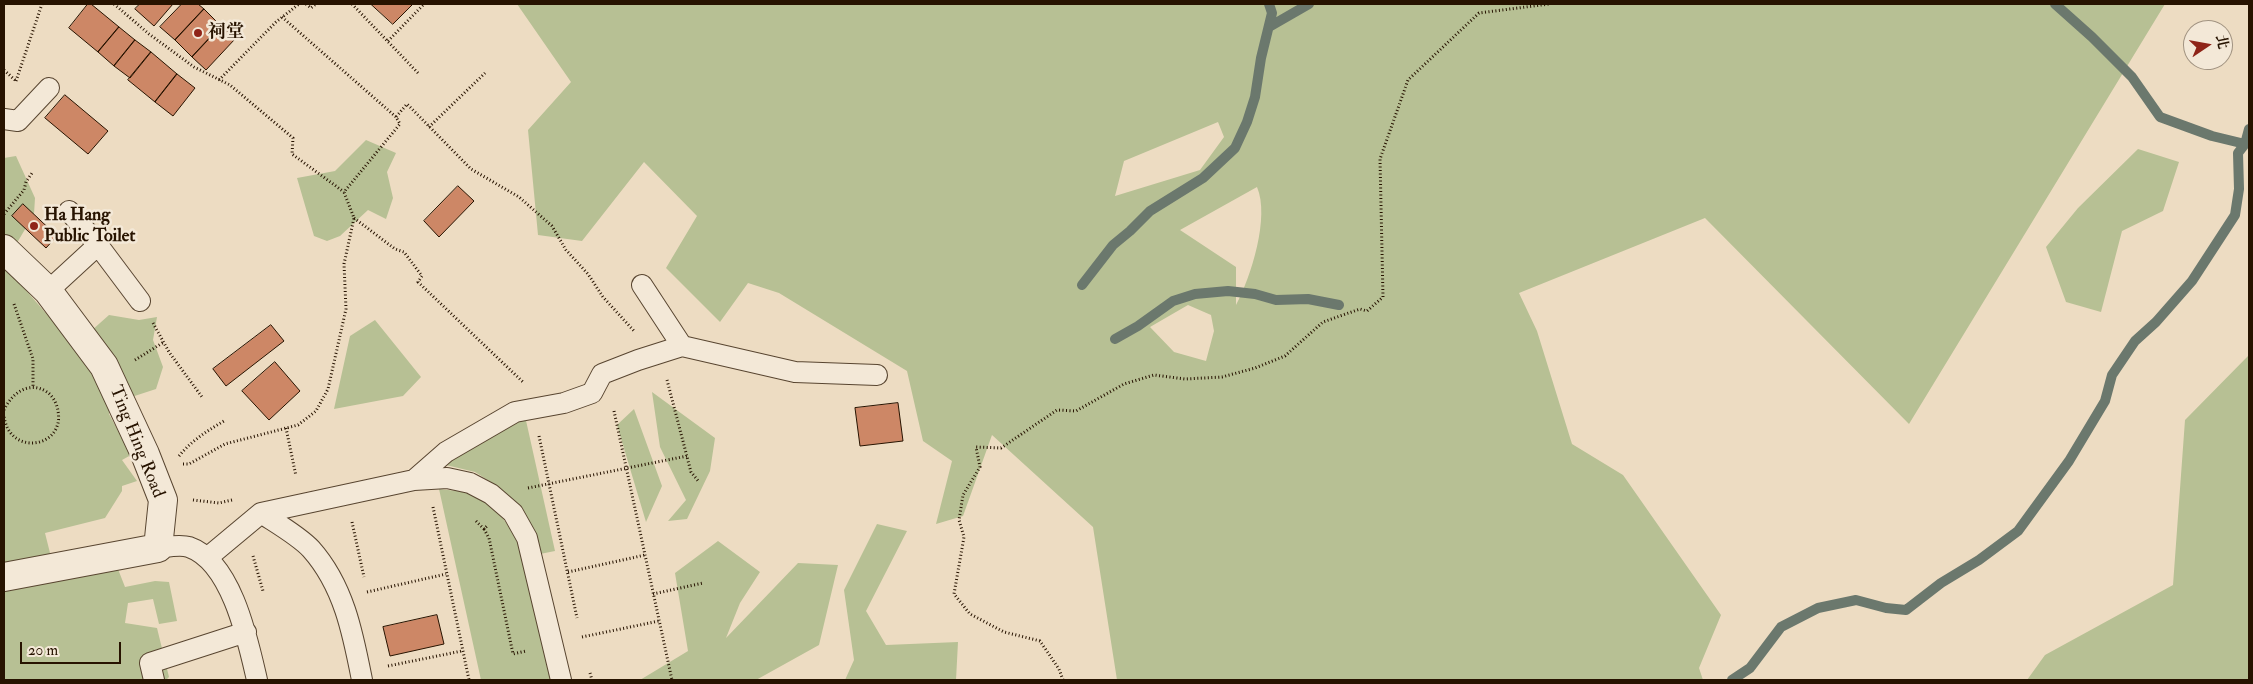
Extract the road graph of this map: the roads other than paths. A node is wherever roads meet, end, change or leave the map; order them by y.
1 (49, 88) dead end
2 (4, 119) edge
3 (69, 210) dead end
4 (98, 245) junction
5 (4, 249) edge
6 (642, 286) dead end
7 (48, 291) junction
8 (140, 301) road end
9 (682, 346) junction
10 (877, 375) dead end
11 (414, 480) junction
12 (261, 512) junction
13 (158, 548) junction
14 (208, 558) junction
15 (4, 577) edge
16 (246, 632) junction
17 (154, 680) edge
18 (257, 680) edge
19 (362, 680) edge
20 (562, 680) edge

1 - 2 lane
3 - 4 lane
4 - 7 lane
4 - 8 lane
5 - 7 street, Ting Hing Road
6 - 9 lane
7 - 13 street, Ting Hing Road
9 - 10 lane
9 - 11 lane
11 - 12 lane
11 - 20 lane
12 - 14 lane
12 - 19 lane
13 - 14 lane
13 - 15 street
14 - 16 lane
16 - 17 lane
16 - 18 lane

